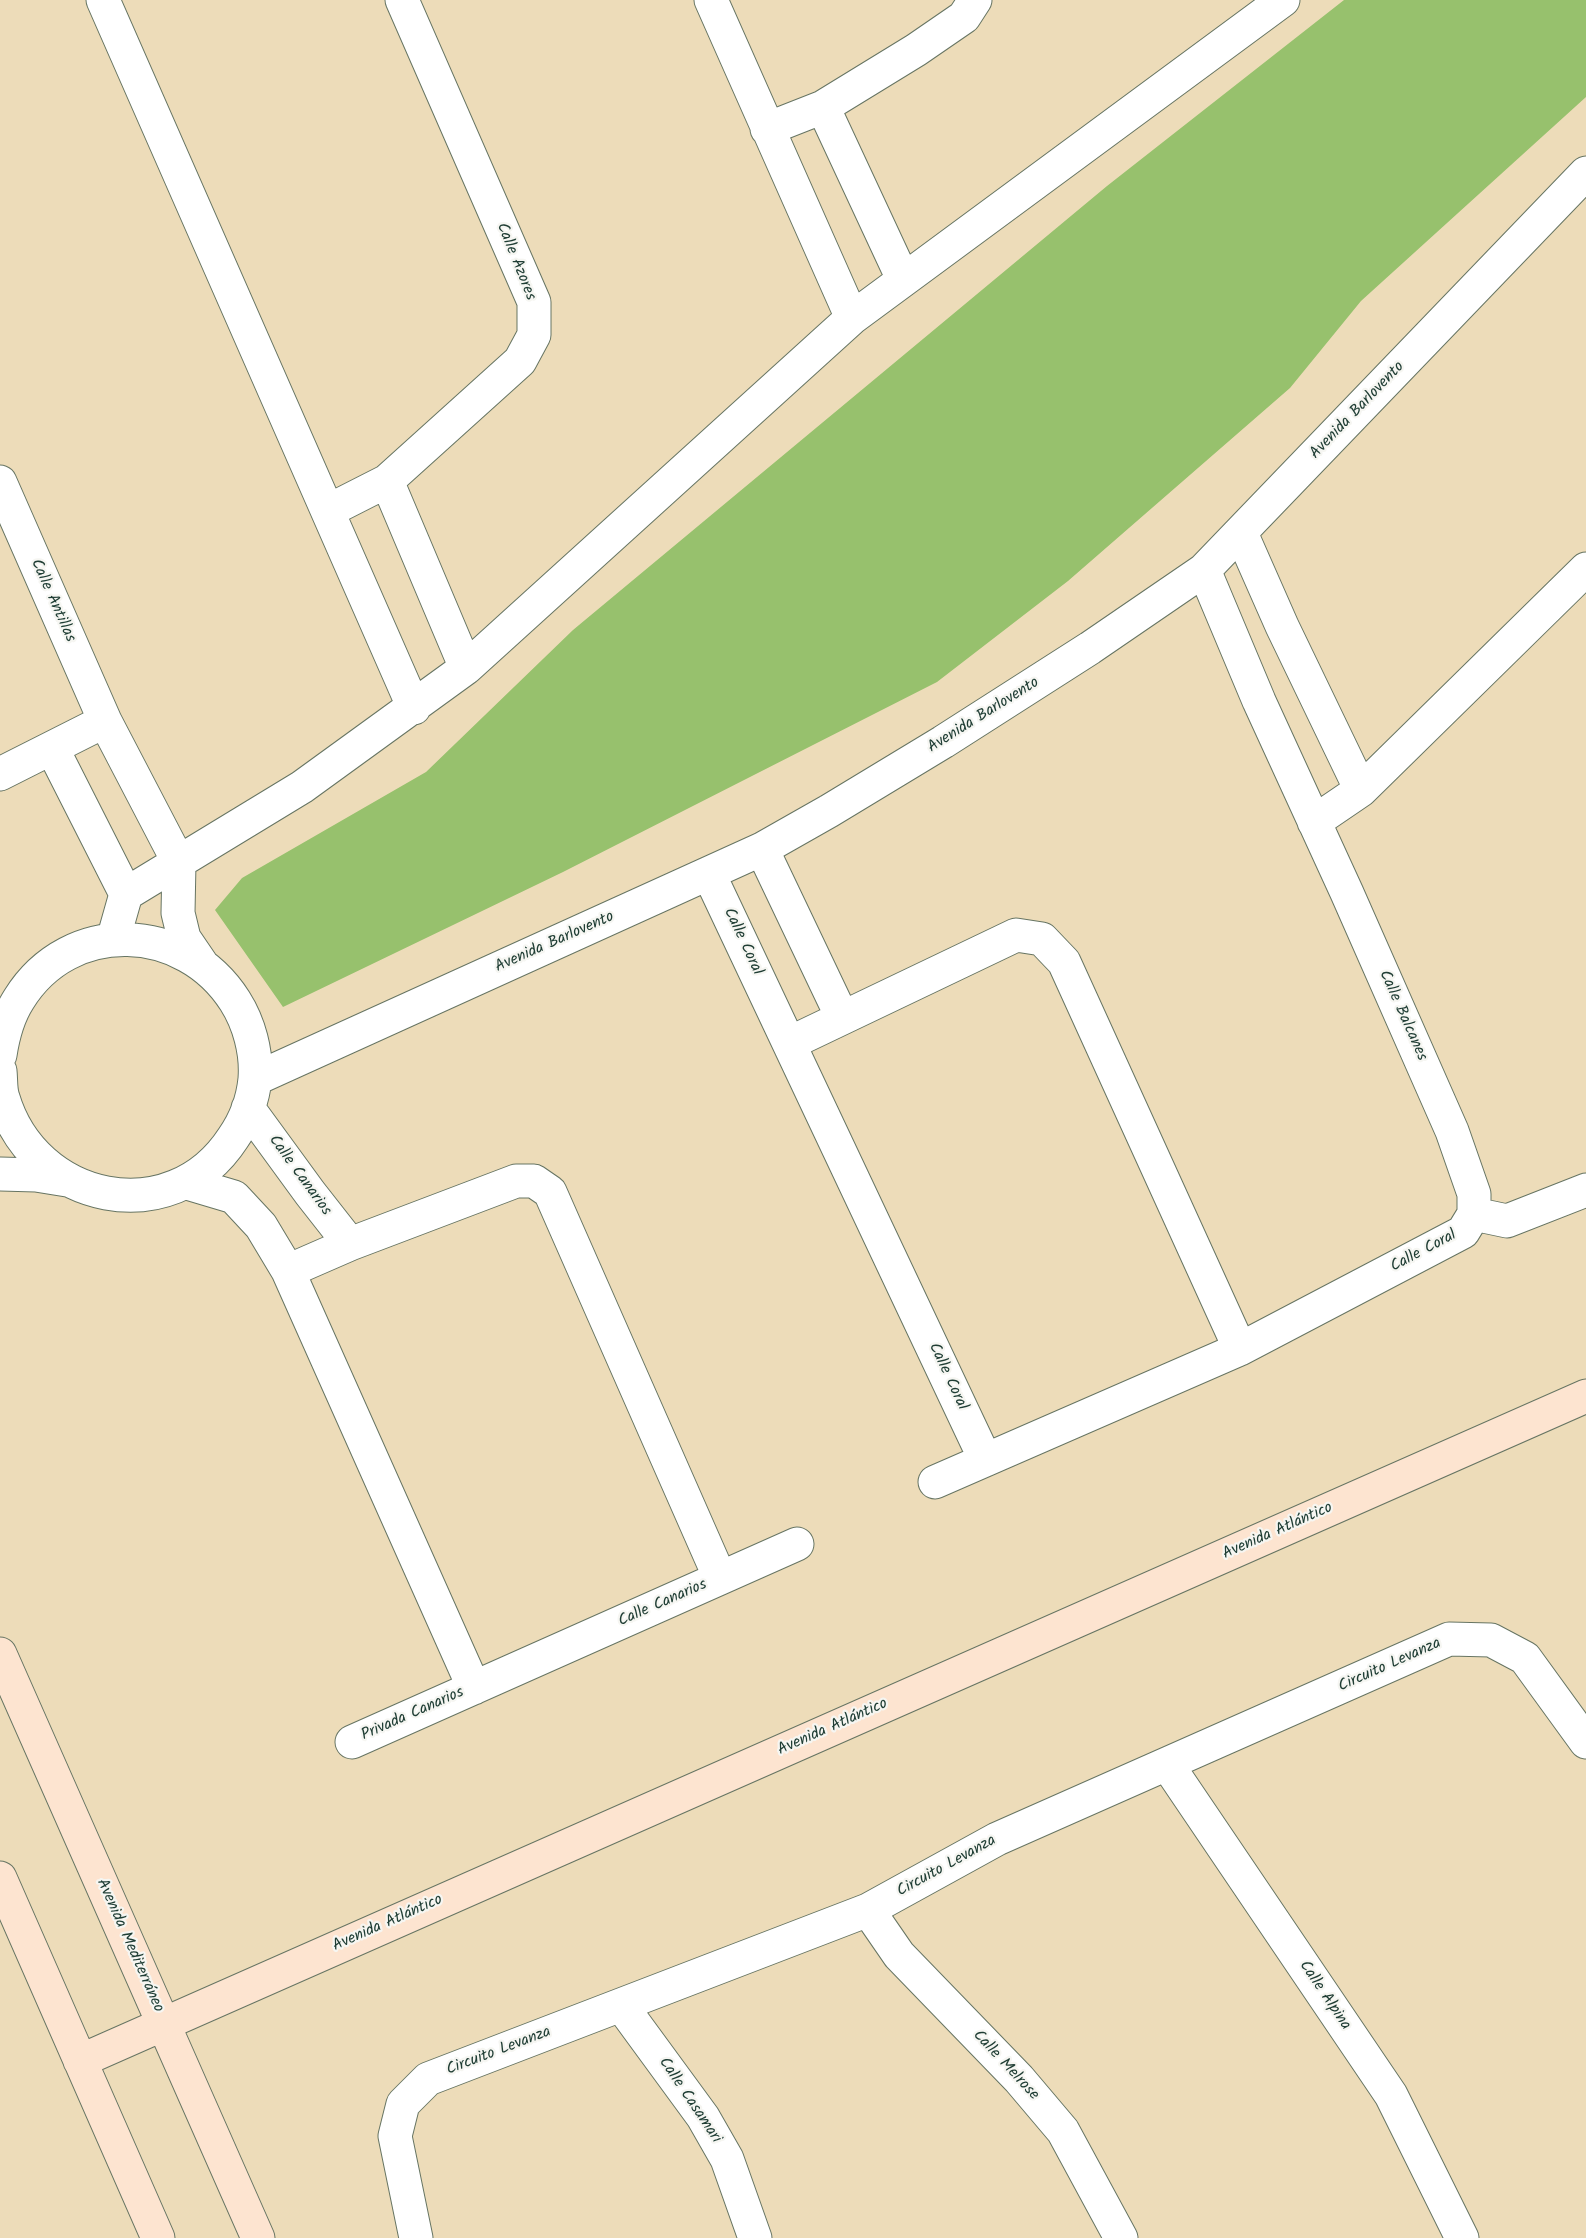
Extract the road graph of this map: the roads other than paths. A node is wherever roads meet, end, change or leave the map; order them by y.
1 (103, 0) edge
2 (402, 0) edge
3 (711, 0) edge
4 (975, 0) edge
5 (1282, 0) edge
6 (823, 107) junction
7 (767, 129) junction
8 (1586, 173) edge
9 (903, 279) junction
10 (852, 318) junction
11 (387, 481) junction
12 (0, 482) edge
13 (328, 510) junction
14 (1241, 533) junction
15 (1586, 569) edge
16 (1204, 570) junction
17 (466, 668) junction
18 (414, 708) junction
19 (105, 721) junction
20 (52, 748) junction
21 (0, 774) edge
22 (1361, 790) junction
23 (1314, 822) junction
24 (762, 849) junction
25 (179, 863) junction
26 (710, 874) junction
27 (126, 894) junction
28 (113, 940) junction
29 (201, 963) junction
30 (842, 1017) junction
31 (790, 1044) junction
32 (0, 1052) edge
33 (0, 1071) edge
34 (252, 1093) junction
35 (0, 1174) edge
36 (67, 1180) junction
37 (187, 1183) junction
38 (1586, 1190) edge
39 (1474, 1214) junction
40 (350, 1244) junction
41 (288, 1271) junction
42 (1240, 1349) junction
43 (1586, 1396) edge
44 (985, 1460) junction
45 (935, 1482) dead end
46 (797, 1544) dead end
47 (720, 1578) junction
48 (0, 1654) edge
49 (474, 1688) junction
50 (1586, 1742) edge
51 (352, 1743) dead end
52 (1167, 1764) junction
53 (0, 1878) edge
54 (868, 1910) junction
55 (621, 2005) junction
56 (163, 2023) junction
57 (80, 2061) junction
58 (158, 2238) edge
59 (258, 2238) edge
60 (416, 2238) edge
61 (756, 2238) edge
62 (1120, 2238) edge
63 (1462, 2238) edge

1 - 13 street
2 - 11 street, Calle Azores
3 - 7 street
4 - 6 street
5 - 9 street
6 - 7 street
6 - 9 street
7 - 10 street
8 - 14 street, Avenida Barlovento
9 - 10 street
10 - 17 street
11 - 13 street, Calle Azores
11 - 17 street
12 - 19 street, Calle Antillas
13 - 18 street
14 - 16 street, Avenida Barlovento
14 - 22 street
15 - 22 street
16 - 23 street, Calle Balcanes
16 - 24 street, Avenida Barlovento
17 - 18 street
18 - 25 street
19 - 20 street
19 - 25 street, Calle Antillas
20 - 21 street
20 - 27 street
22 - 23 street
23 - 39 street, Calle Balcanes
24 - 26 street, Avenida Barlovento
24 - 30 street
25 - 27 street
25 - 29 street
26 - 31 street, Calle Coral
26 - 34 street, Avenida Barlovento
27 - 28 street
28 - 29 street
28 - 32 street
29 - 34 street
30 - 31 street
30 - 42 street
31 - 44 street, Calle Coral
33 - 36 street
34 - 37 street
34 - 40 street, Calle Canarios
35 - 36 street
36 - 37 street
37 - 41 street
38 - 39 street
39 - 42 street, Calle Coral
40 - 41 street, Calle Canarios
40 - 47 street, Calle Canarios
41 - 49 street
42 - 44 street, Calle Coral
43 - 56 street, Avenida Atlántico
44 - 45 street
46 - 47 street
47 - 49 street, Calle Canarios
48 - 56 street, Avenida Mediterráneo
49 - 51 street, Privada Canarios
50 - 52 street, Circuito Levanza
52 - 54 street, Circuito Levanza
52 - 63 street, Calle Alpina
53 - 57 street
54 - 55 street, Circuito Levanza
54 - 62 street, Calle Melrose
55 - 60 street, Circuito Levanza
55 - 61 street, Calle Casamari
56 - 57 street, Avenida Atlántico
56 - 59 street, Avenida Mediterráneo
57 - 58 street

